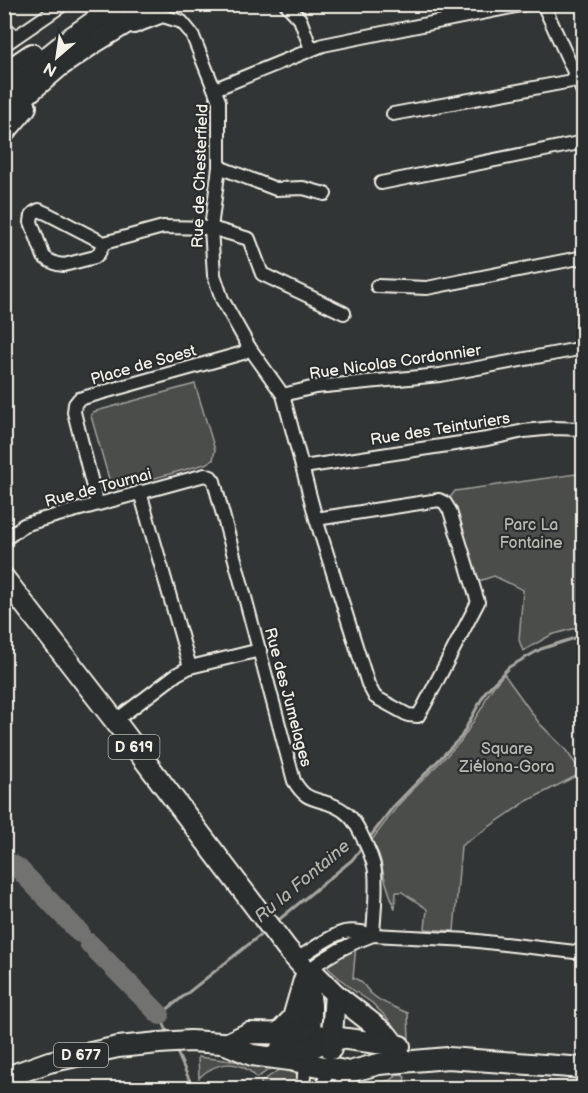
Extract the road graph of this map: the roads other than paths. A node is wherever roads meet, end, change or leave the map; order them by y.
1 (64, 4) edge
2 (157, 4) edge
3 (286, 4) edge
4 (526, 4) edge
5 (543, 4) edge
6 (116, 6) edge
7 (4, 26) edge
8 (10, 41) edge
9 (92, 44) junction
10 (311, 50) junction
11 (584, 62) edge
12 (570, 63) junction
13 (60, 66) junction
14 (4, 73) edge
15 (577, 80) junction
16 (214, 89) junction
17 (4, 92) edge
18 (584, 94) edge
19 (4, 114) edge
20 (393, 114) dead end
21 (4, 133) edge
22 (584, 142) edge
23 (219, 167) junction
24 (381, 183) dead end
25 (325, 194) dead end
26 (211, 228) junction
27 (104, 243) junction
28 (584, 257) edge
29 (377, 286) dead end
30 (344, 313) dead end
31 (249, 347) junction
32 (584, 348) edge
33 (282, 395) junction
34 (584, 429) edge
35 (303, 467) junction
36 (205, 475) joint
37 (140, 492) junction
38 (97, 503) junction
39 (316, 519) junction
40 (4, 540) edge
41 (4, 578) edge
42 (260, 650) junction
43 (190, 667) junction
44 (115, 721) junction
45 (374, 935) junction
46 (584, 953) edge
47 (302, 965) junction
48 (335, 994) junction
49 (279, 1033) junction
50 (333, 1038) junction
51 (226, 1044) junction
52 (394, 1044) junction
53 (301, 1051) junction
54 (448, 1058) junction
55 (329, 1067) junction
56 (584, 1068) edge
57 (349, 1072) junction
58 (4, 1078) edge
59 (303, 1089) edge
60 (322, 1089) edge
61 (338, 1089) edge

1 - 8 street
2 - 9 main road
3 - 10 street
4 - 10 street
5 - 12 street
6 - 14 main road
6 - 17 main road
7 - 8 street
9 - 13 main road
9 - 16 street, Rue de Chesterfield
10 - 16 street
11 - 12 street
12 - 15 street
13 - 19 main road
13 - 21 main road
15 - 18 street
15 - 20 street
16 - 23 street, Rue de Chesterfield
22 - 24 street
23 - 25 street
23 - 26 street, Rue de Chesterfield
26 - 27 street
26 - 30 street
26 - 31 street, Rue de Chesterfield
27 - 27 street
28 - 29 street
31 - 33 street, Rue de Chesterfield
31 - 38 street, Place de Soest
32 - 33 street, Rue Nicolas Cordonnier
33 - 35 street, Rue de Chesterfield
34 - 35 street, Rue des Teinturiers
35 - 39 street, Rue de Chesterfield
36 - 37 street, Rue de Tournai
36 - 42 street, Rue des Jumelages
37 - 38 street, Rue de Tournai
37 - 43 street
38 - 40 street, Rue de Tournai
39 - 39 street, Rue de Chesterfield
41 - 44 main road, D 619
42 - 43 street
42 - 45 street, Rue des Jumelages
43 - 44 street
44 - 47 main road, D 619
45 - 46 street
45 - 47 street
47 - 48 main road
47 - 49 main road
47 - 53 main road
48 - 50 main road
48 - 52 main road
49 - 51 main road
49 - 53 main road
50 - 52 main road
50 - 53 main road
50 - 55 main road
51 - 53 main road
51 - 58 main road, D 677
52 - 54 main road
53 - 55 main road
53 - 59 street
54 - 56 main road
54 - 57 main road
55 - 57 main road
55 - 60 street
57 - 61 street

